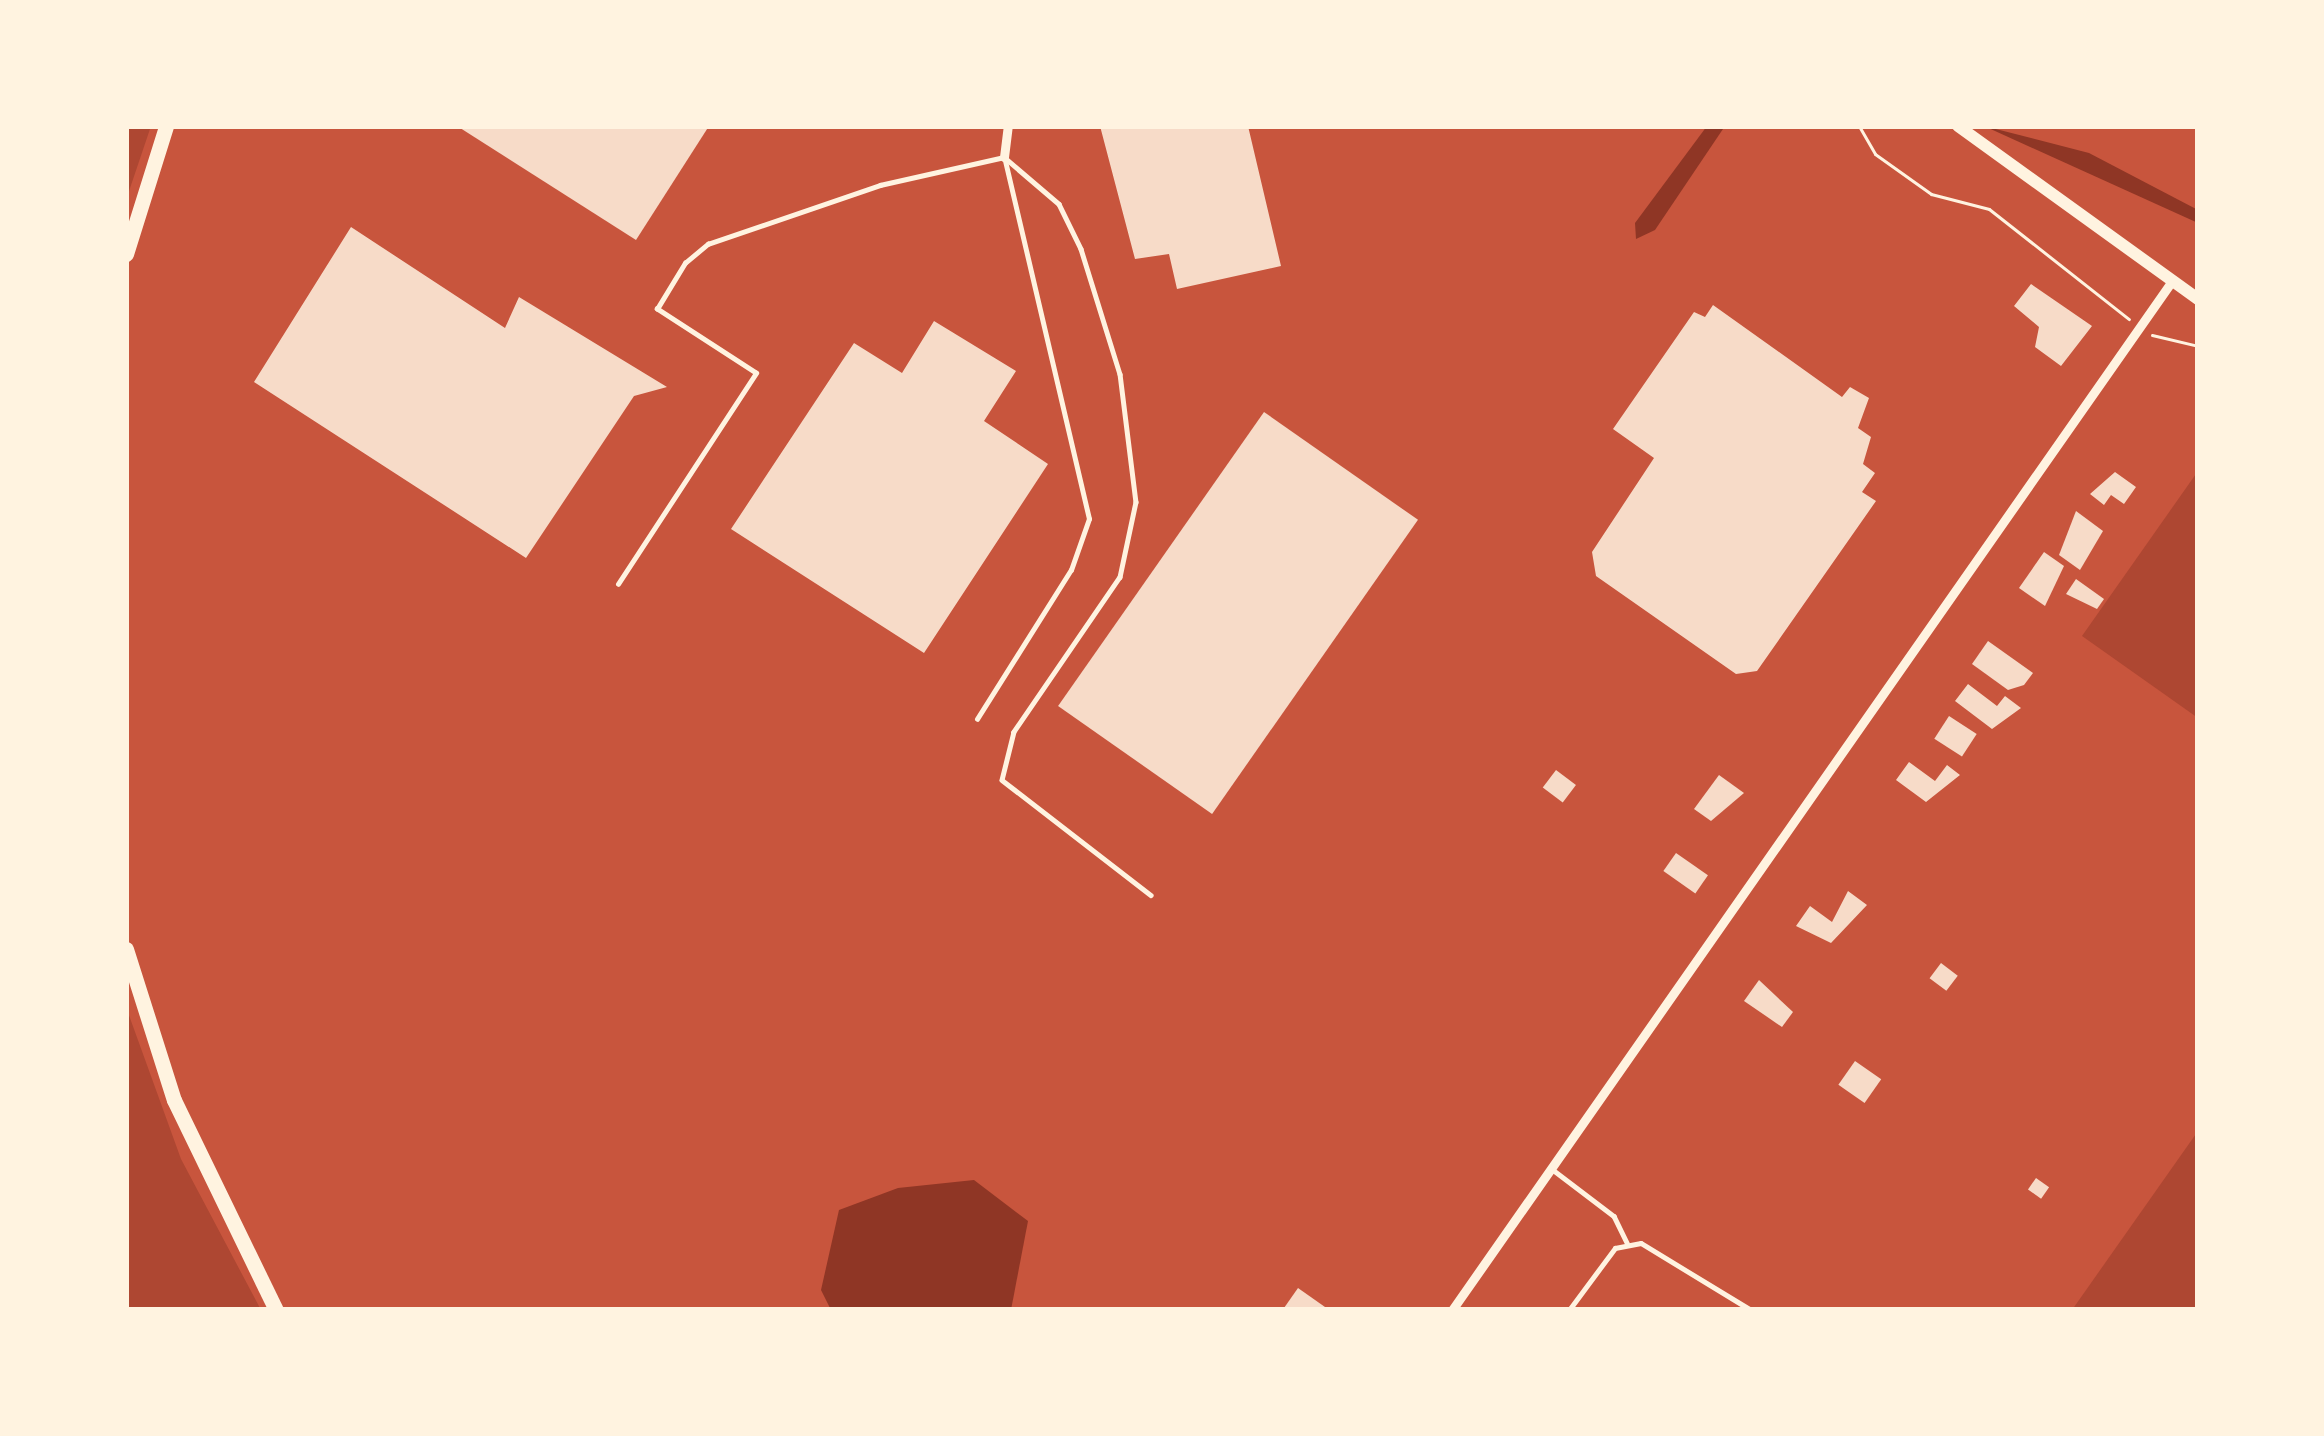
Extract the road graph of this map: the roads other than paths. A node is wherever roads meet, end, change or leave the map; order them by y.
1 (166, 126) edge
2 (1008, 126) edge
3 (1958, 126) edge
4 (1004, 157) junction
5 (126, 254) edge
6 (2172, 281) junction
7 (2198, 299) edge
8 (618, 584) dead end
9 (977, 719) dead end
10 (1151, 895) dead end
11 (126, 949) edge
12 (1550, 1167) junction
13 (1627, 1243) junction
14 (276, 1310) edge
15 (1451, 1310) edge
16 (1569, 1310) edge
17 (1751, 1310) edge

1 - 5 highway
2 - 4 street
3 - 6 main road
4 - 8 lane
4 - 9 lane
4 - 10 lane
6 - 7 main road
6 - 12 street
11 - 14 highway
12 - 13 lane
12 - 15 street
13 - 16 lane
13 - 17 lane

